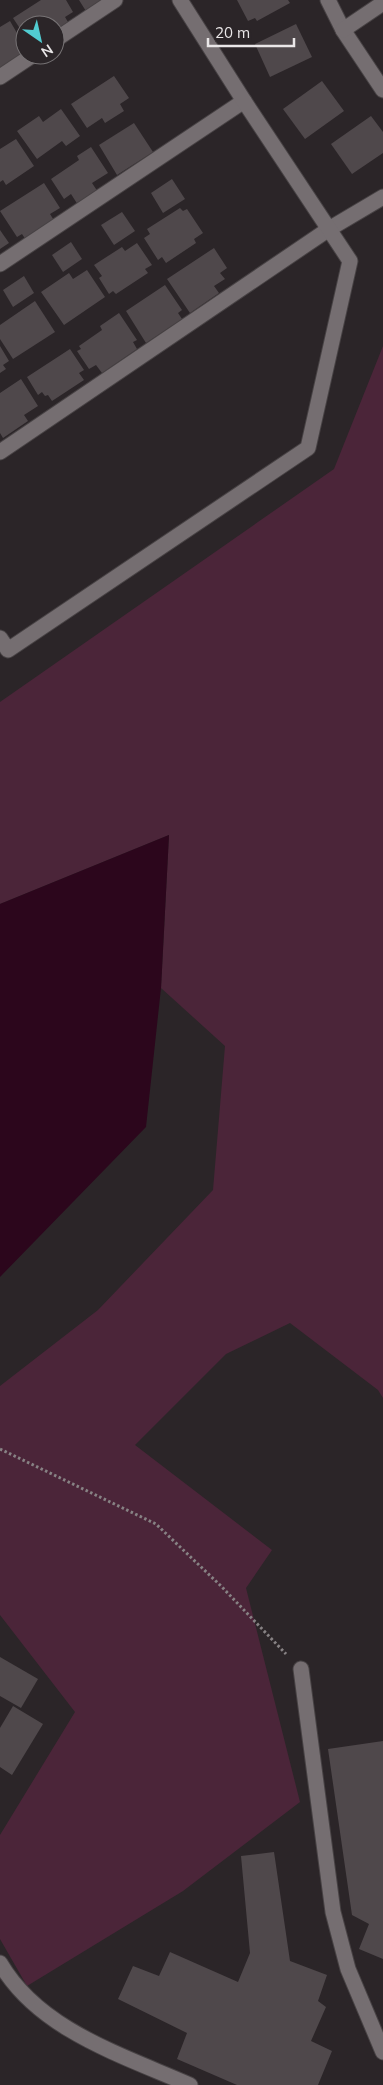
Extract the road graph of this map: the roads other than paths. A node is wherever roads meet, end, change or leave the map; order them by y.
1 (115, 0) edge
2 (180, 0) edge
3 (328, 0) edge
4 (383, 3) edge
5 (343, 30) junction
6 (65, 33) edge
7 (18, 65) edge
8 (0, 77) edge
9 (383, 90) edge
10 (244, 101) junction
11 (383, 196) edge
12 (330, 229) junction
13 (0, 264) edge
14 (0, 452) edge
15 (0, 638) edge
16 (301, 1669) road end
17 (0, 1963) edge
18 (383, 2052) edge
19 (190, 2085) edge

1 - 6 street
2 - 10 street
3 - 5 street
4 - 5 street
5 - 9 street
7 - 8 street
10 - 12 street
10 - 13 street
11 - 12 street
12 - 14 street
12 - 15 street
16 - 18 street
17 - 19 street

